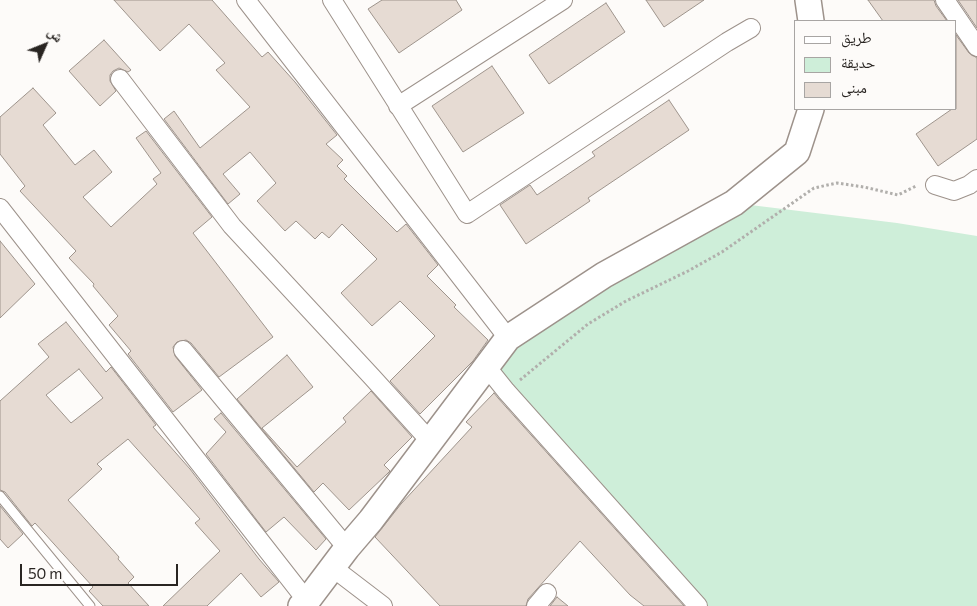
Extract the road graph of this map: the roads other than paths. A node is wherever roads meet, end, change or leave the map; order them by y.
1 (246, 0) edge
2 (332, 0) edge
3 (563, 0) edge
4 (808, 0) edge
5 (944, 0) edge
6 (811, 20) edge
7 (752, 28) dead end
8 (977, 47) edge
9 (120, 79) dead end
10 (398, 106) junction
11 (811, 110) edge
12 (977, 179) edge
13 (934, 185) road end
14 (0, 208) edge
15 (508, 338) junction
16 (183, 350) dead end
17 (486, 366) junction
18 (430, 441) junction
19 (0, 496) edge
20 (340, 557) junction
21 (303, 604) edge
22 (90, 606) edge
23 (383, 606) edge
24 (698, 606) edge

1 - 15 street
2 - 10 street
3 - 10 street
4 - 6 main road
5 - 8 street
7 - 10 street
9 - 18 street
11 - 15 main road
12 - 13 street
14 - 21 street
15 - 17 main road
16 - 20 street
17 - 18 main road
17 - 24 street
18 - 20 main road
19 - 22 lane
20 - 21 main road
20 - 23 street

